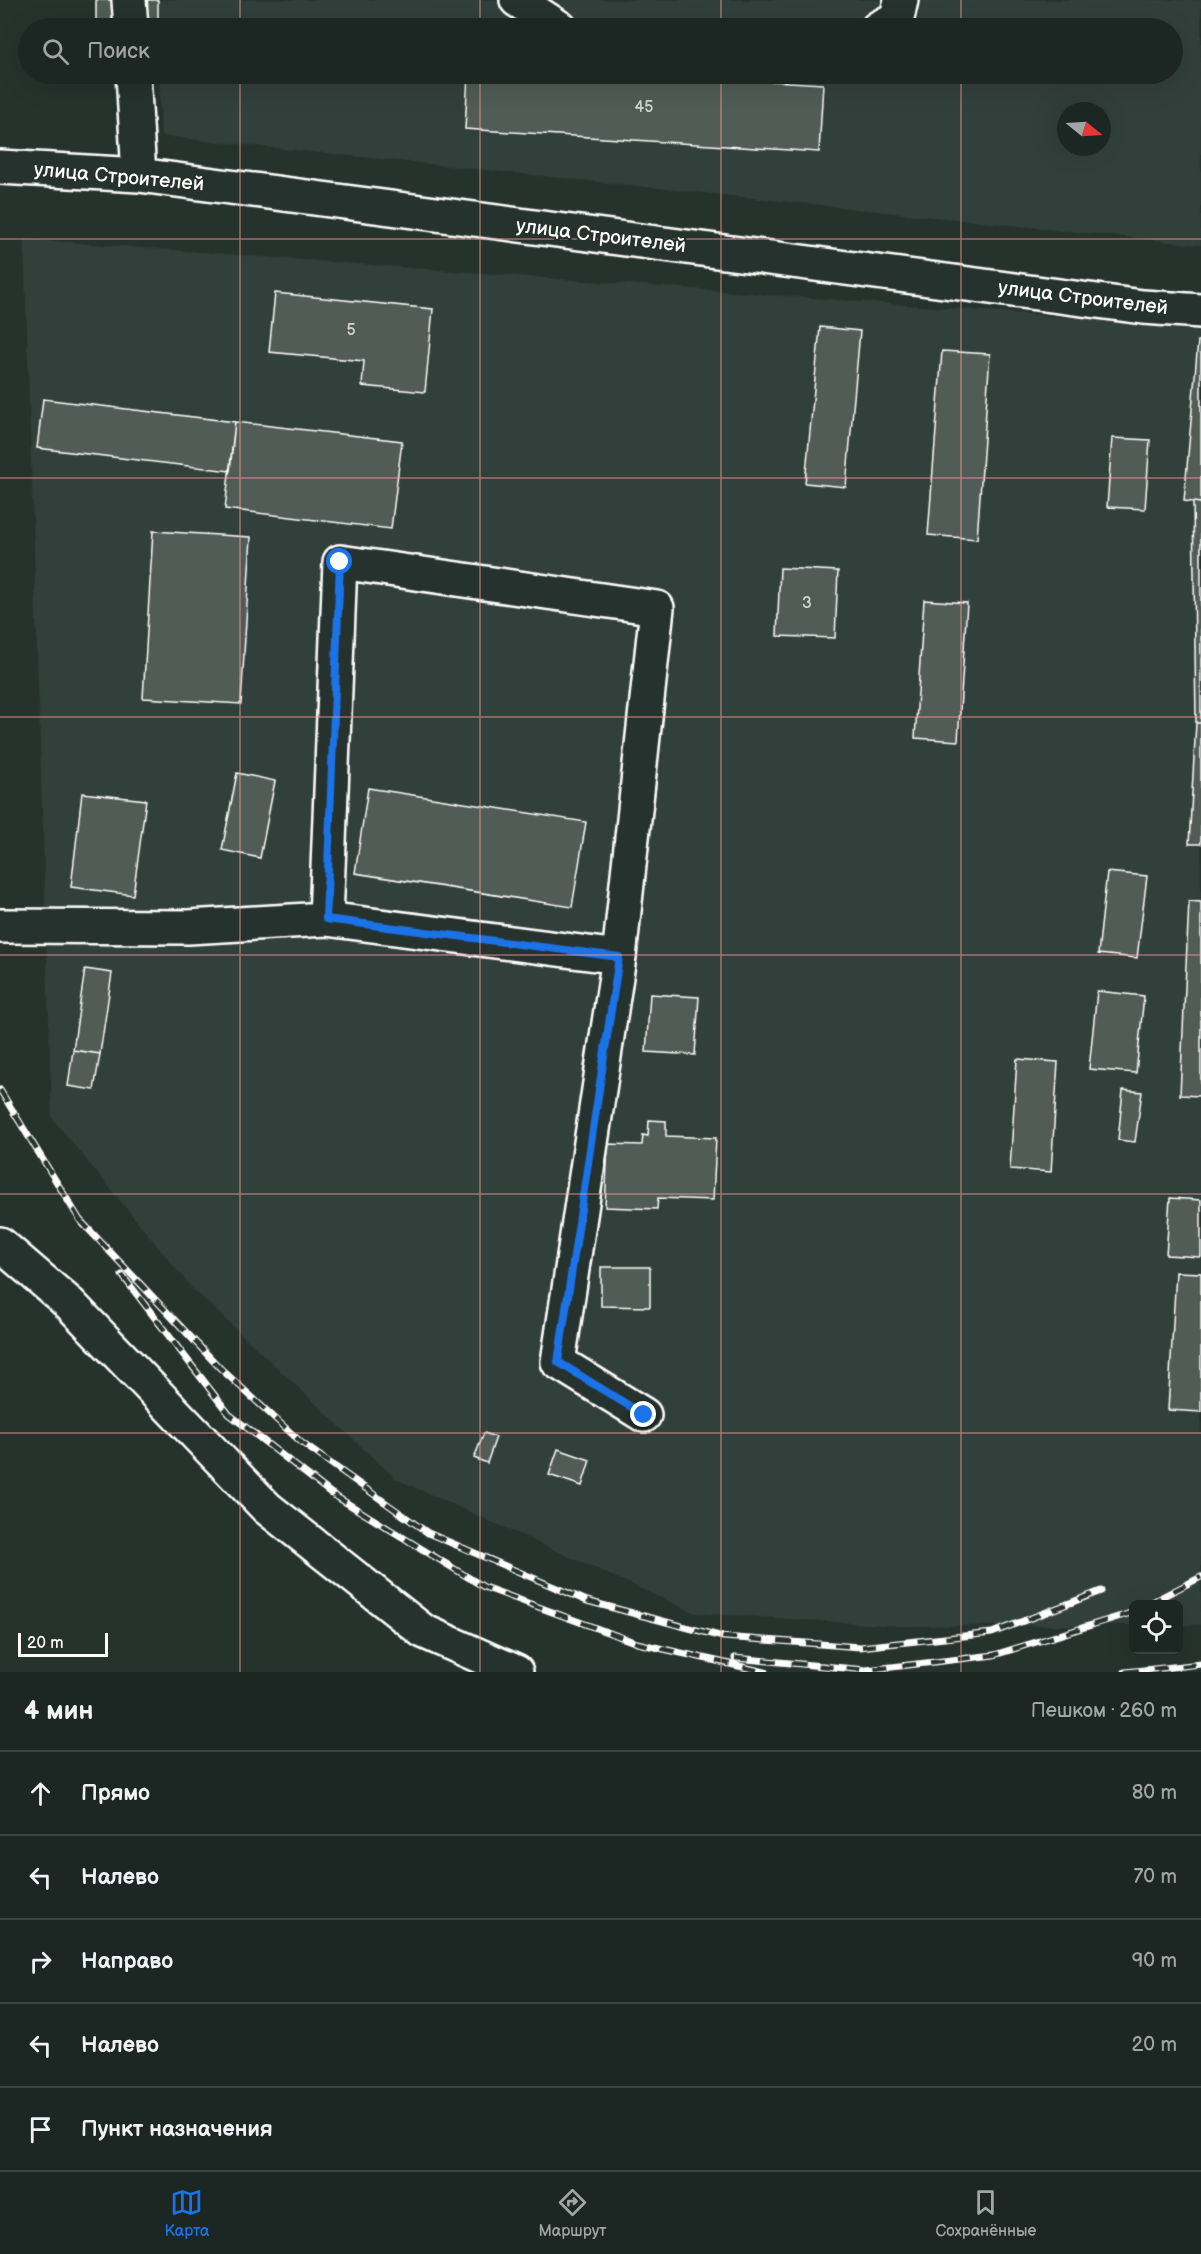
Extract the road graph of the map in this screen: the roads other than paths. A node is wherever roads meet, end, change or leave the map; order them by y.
1 (129, 0) edge
2 (517, 0) edge
3 (901, 0) edge
4 (130, 18) edge
5 (545, 18) edge
6 (897, 18) edge
7 (134, 84) edge
8 (0, 167) edge
9 (139, 175) junction
10 (1201, 311) edge
11 (326, 919) junction
12 (0, 926) edge
13 (619, 957) junction
14 (0, 1244) edge
15 (644, 1415) dead end
16 (516, 1672) edge

1 - 4 street
2 - 5 street
3 - 6 street
7 - 9 street
8 - 9 street, улица Строителей
9 - 10 street, улица Строителей
11 - 12 street
11 - 13 street
11 - 13 street
13 - 15 street
14 - 16 street

